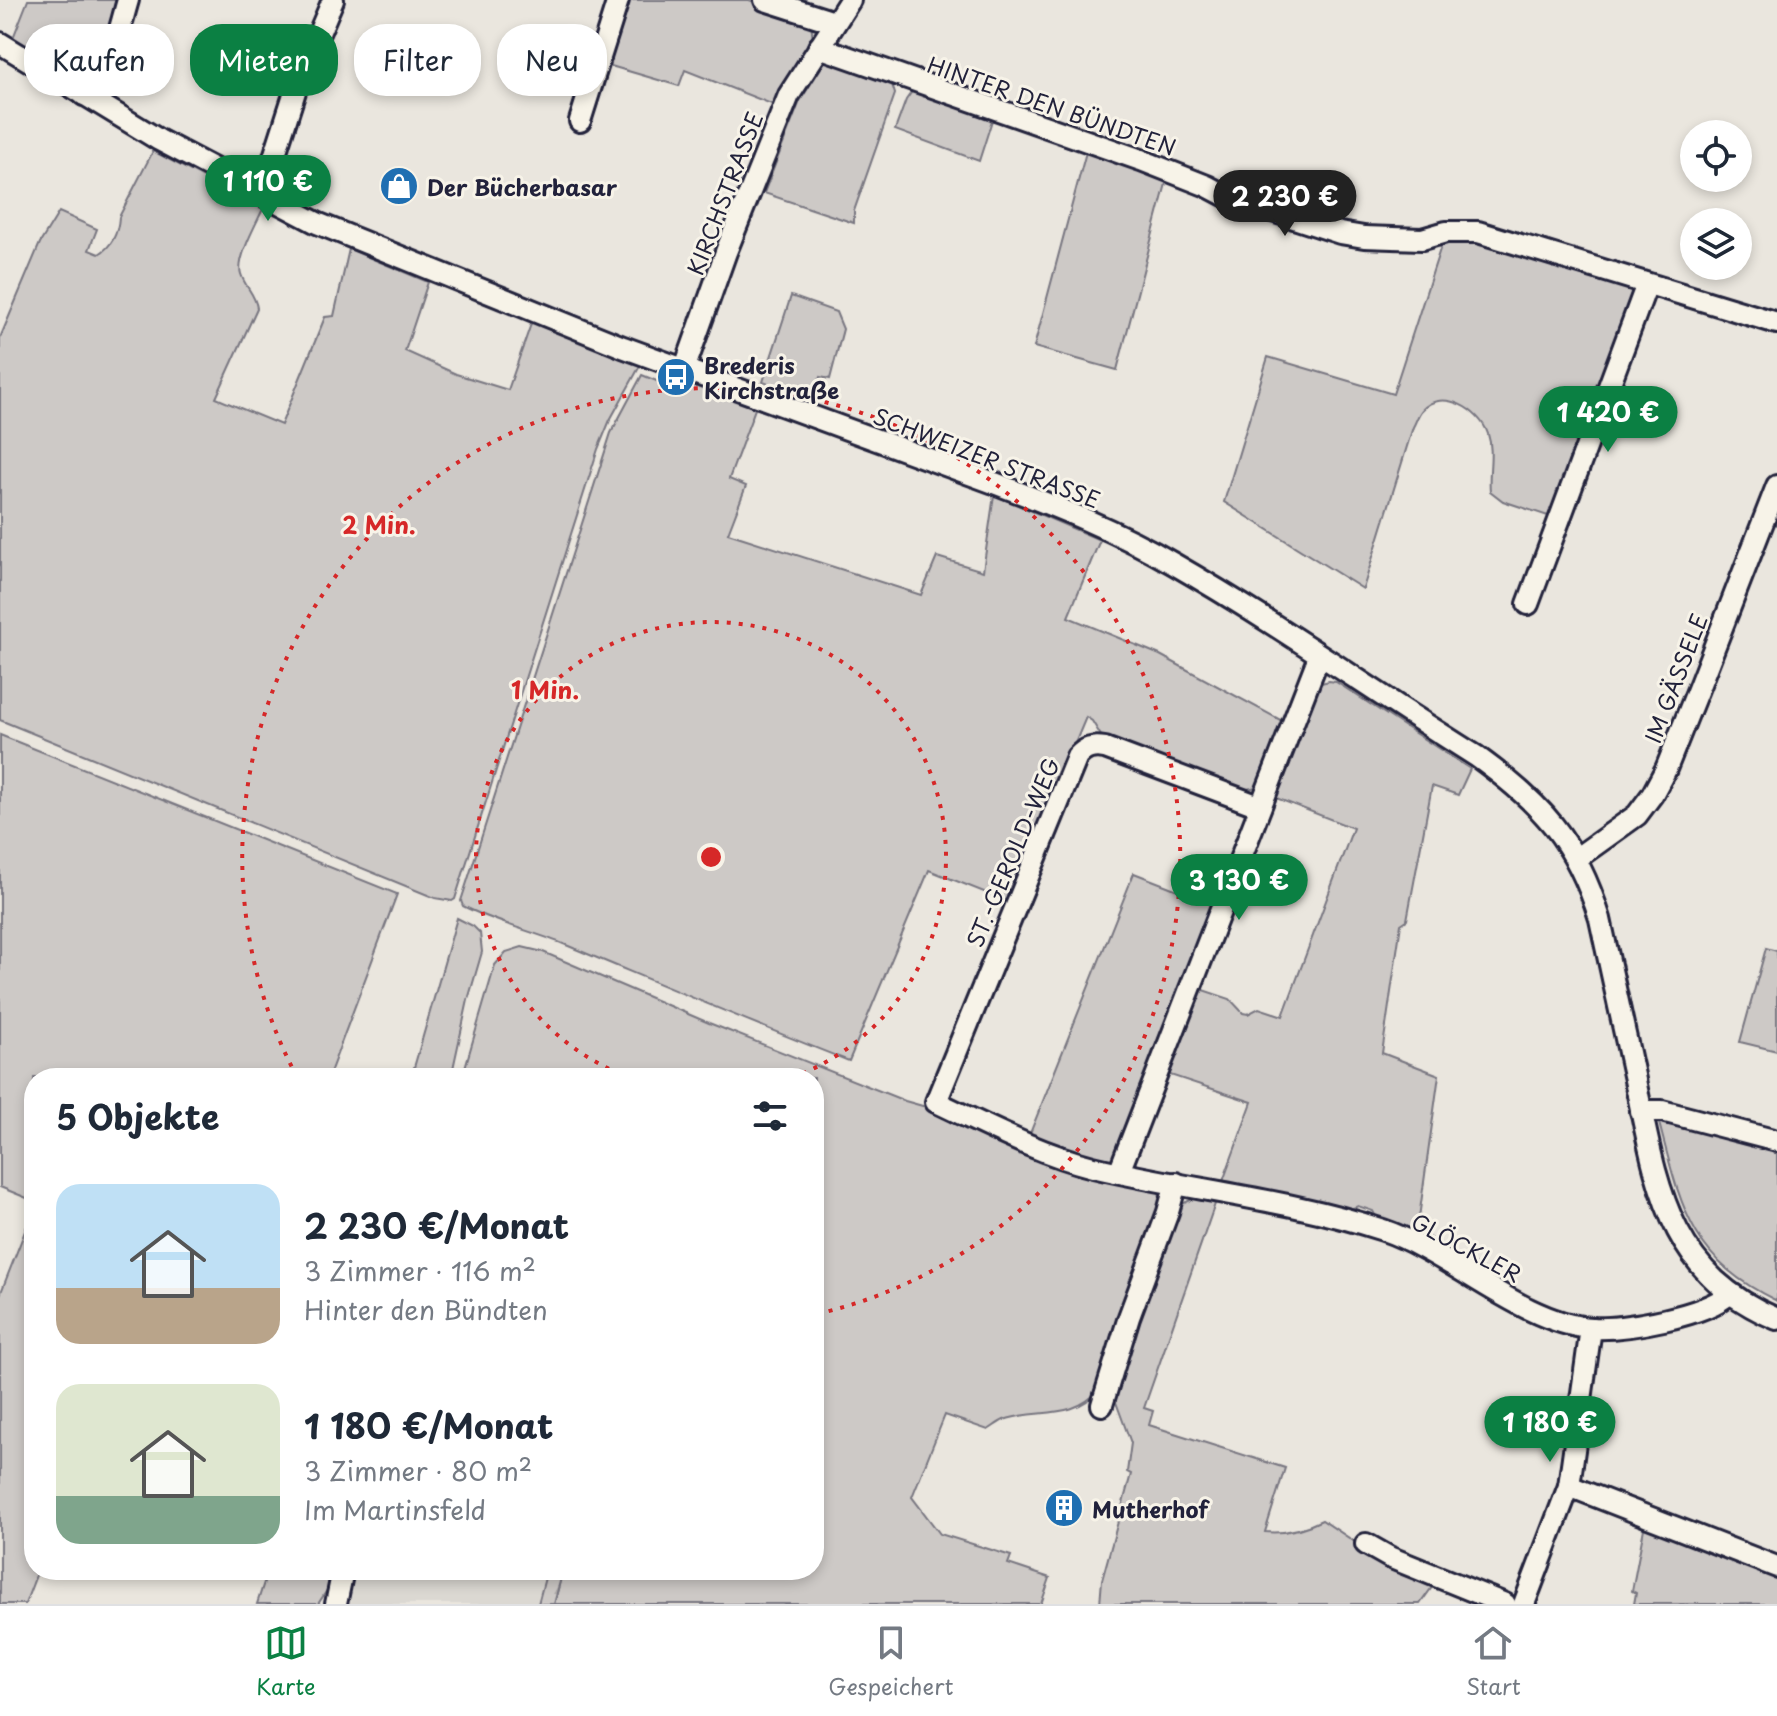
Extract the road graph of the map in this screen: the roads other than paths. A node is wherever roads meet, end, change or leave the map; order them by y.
1 (128, 0) edge
2 (333, 0) edge
3 (618, 0) edge
4 (765, 0) edge
5 (850, 0) edge
6 (834, 22) junction
7 (122, 24) edge
8 (0, 43) edge
9 (819, 47) junction
10 (24, 58) edge
11 (86, 96) edge
12 (580, 121) dead end
13 (255, 192) junction
14 (1647, 284) junction
15 (1777, 323) edge
16 (684, 370) junction
17 (1777, 486) edge
18 (1528, 604) dead end
19 (1319, 656) junction
20 (1259, 806) junction
21 (1577, 858) junction
22 (936, 1102) joint
23 (1641, 1111) junction
24 (1777, 1141) edge
25 (1119, 1172) junction
26 (1176, 1183) junction
27 (1730, 1293) junction
28 (1777, 1319) edge
29 (1591, 1328) junction
30 (1102, 1405) dead end
31 (1569, 1486) junction
32 (1366, 1544) dead end
33 (1777, 1567) edge
34 (341, 1580) edge
35 (336, 1604) edge
36 (1505, 1604) edge
37 (1524, 1604) edge

1 - 7 street
2 - 13 street
3 - 12 street
4 - 6 street
5 - 6 street, KIRCHSTRASSE
6 - 9 street, KIRCHSTRASSE
8 - 10 street, SCHWEIZER STRASSE
9 - 14 street, HINTER DEN BÜNDTEN
9 - 16 street, KIRCHSTRASSE
11 - 13 street, SCHWEIZER STRASSE
13 - 16 street, SCHWEIZER STRASSE
14 - 15 street, HINTER DEN BÜNDTEN
14 - 18 street
16 - 19 street, SCHWEIZER STRASSE
17 - 21 street, IM GÄSSELE
19 - 20 street
19 - 21 street, SCHWEIZER STRASSE
20 - 22 street, ST.-GEROLD-WEG
20 - 25 street
21 - 23 street, SCHWEIZER STRASSE
22 - 25 street, GLÖCKLER
23 - 24 street
23 - 27 street, SCHWEIZER STRASSE
25 - 26 street, GLÖCKLER
26 - 29 street, GLÖCKLER
26 - 30 street
27 - 28 street, SCHWEIZER STRASSE
27 - 29 street, GLÖCKLER
29 - 31 street
31 - 33 street
31 - 37 street
32 - 36 street
34 - 35 street

